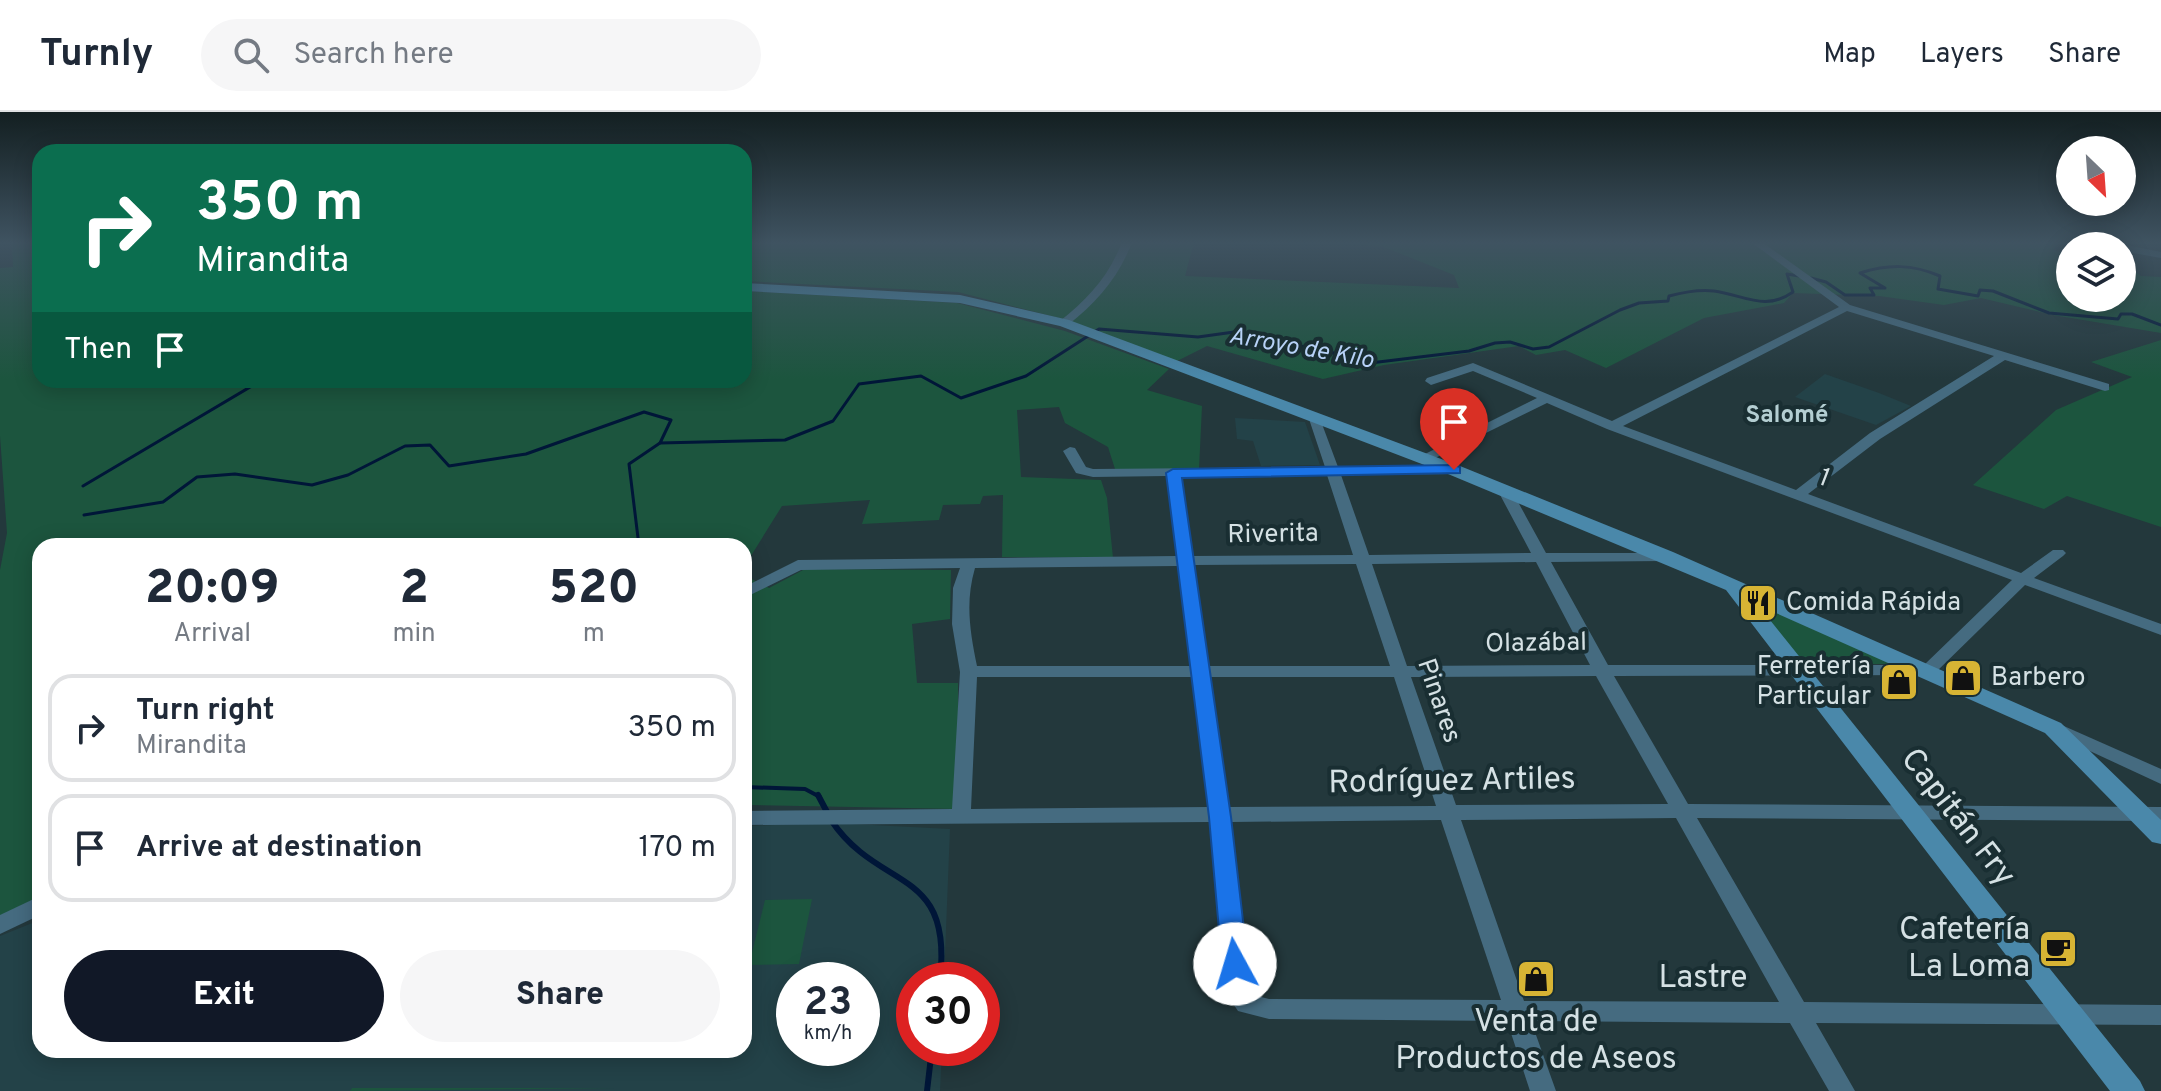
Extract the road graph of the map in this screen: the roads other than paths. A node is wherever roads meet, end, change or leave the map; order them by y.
1 (756, 288) edge
2 (1103, 288) edge
3 (1819, 288) edge
4 (1846, 307) junction
5 (1064, 323) junction
6 (2001, 357) junction
7 (1431, 381) dead end
8 (2105, 387) dead end
9 (1545, 399) junction
10 (1315, 419) junction
11 (1612, 426) junction
12 (1070, 451) dead end
13 (1424, 458) junction
14 (1454, 470) junction
15 (1332, 471) junction
16 (1173, 473) junction
17 (1505, 491) junction
18 (1798, 495) junction
19 (2058, 553) dead end
20 (1539, 556) junction
21 (1666, 556) junction
22 (1363, 558) junction
23 (1187, 560) junction
24 (969, 563) junction
25 (2021, 580) junction
26 (1733, 586) junction
27 (752, 589) edge
28 (2161, 630) edge
29 (1601, 669) junction
30 (1796, 669) junction
31 (1928, 670) junction
32 (969, 672) junction
33 (1200, 672) junction
34 (1400, 672) junction
35 (2053, 728) junction
36 (2158, 772) edge
37 (1682, 811) junction
38 (2150, 813) edge
39 (1449, 814) junction
40 (1911, 814) junction
41 (1220, 817) junction
42 (752, 818) edge
43 (961, 818) junction
44 (2161, 835) edge
45 (32, 909) edge
46 (0, 925) edge
47 (1515, 1011) junction
48 (1797, 1012) junction
49 (2161, 1015) edge
50 (2070, 1016) junction
51 (1543, 1091) edge
52 (1842, 1091) edge
53 (2129, 1091) edge

1 - 5 street
2 - 5 street
3 - 4 street
4 - 6 street
4 - 11 street
5 - 10 street
6 - 8 street
6 - 18 street
7 - 9 street, 1
9 - 11 street, 1
9 - 13 street
10 - 13 street
10 - 15 street, Pinares
11 - 18 street, 1
12 - 16 street
13 - 14 street
14 - 15 street
14 - 17 street
15 - 16 street
15 - 22 street, Pinares
16 - 23 street
17 - 20 street
17 - 21 street
18 - 25 street, 1
19 - 25 street
20 - 21 street, Riverita
20 - 22 street, Riverita
20 - 29 street
21 - 26 street
22 - 23 street, Riverita
22 - 34 street, Pinares
23 - 24 street, Riverita
23 - 33 street
24 - 27 street, Riverita
24 - 32 street
25 - 28 street, 1
25 - 31 street
26 - 30 street, Capitán Fry
26 - 31 street
29 - 30 street, Olazábal
29 - 34 street, Olazábal
29 - 37 street
30 - 31 street, Olazábal
30 - 40 street, Capitán Fry
31 - 35 street
32 - 33 street, Olazábal
32 - 43 street
33 - 34 street, Olazábal
33 - 41 street
34 - 39 street, Pinares
35 - 36 street
35 - 38 street
37 - 39 street, Rodríguez Artiles
37 - 40 street, Rodríguez Artiles
37 - 48 street
38 - 40 street, Rodríguez Artiles
38 - 44 street
39 - 41 street, Rodríguez Artiles
39 - 47 street, Pinares
40 - 50 street, Capitán Fry
41 - 43 street, Rodríguez Artiles
41 - 47 street, Lastre
42 - 43 street, Rodríguez Artiles
45 - 46 street
47 - 48 street, Lastre
47 - 51 street, Pinares
48 - 50 street, Lastre
48 - 52 street
49 - 50 street, Lastre
50 - 53 street, Capitán Fry

